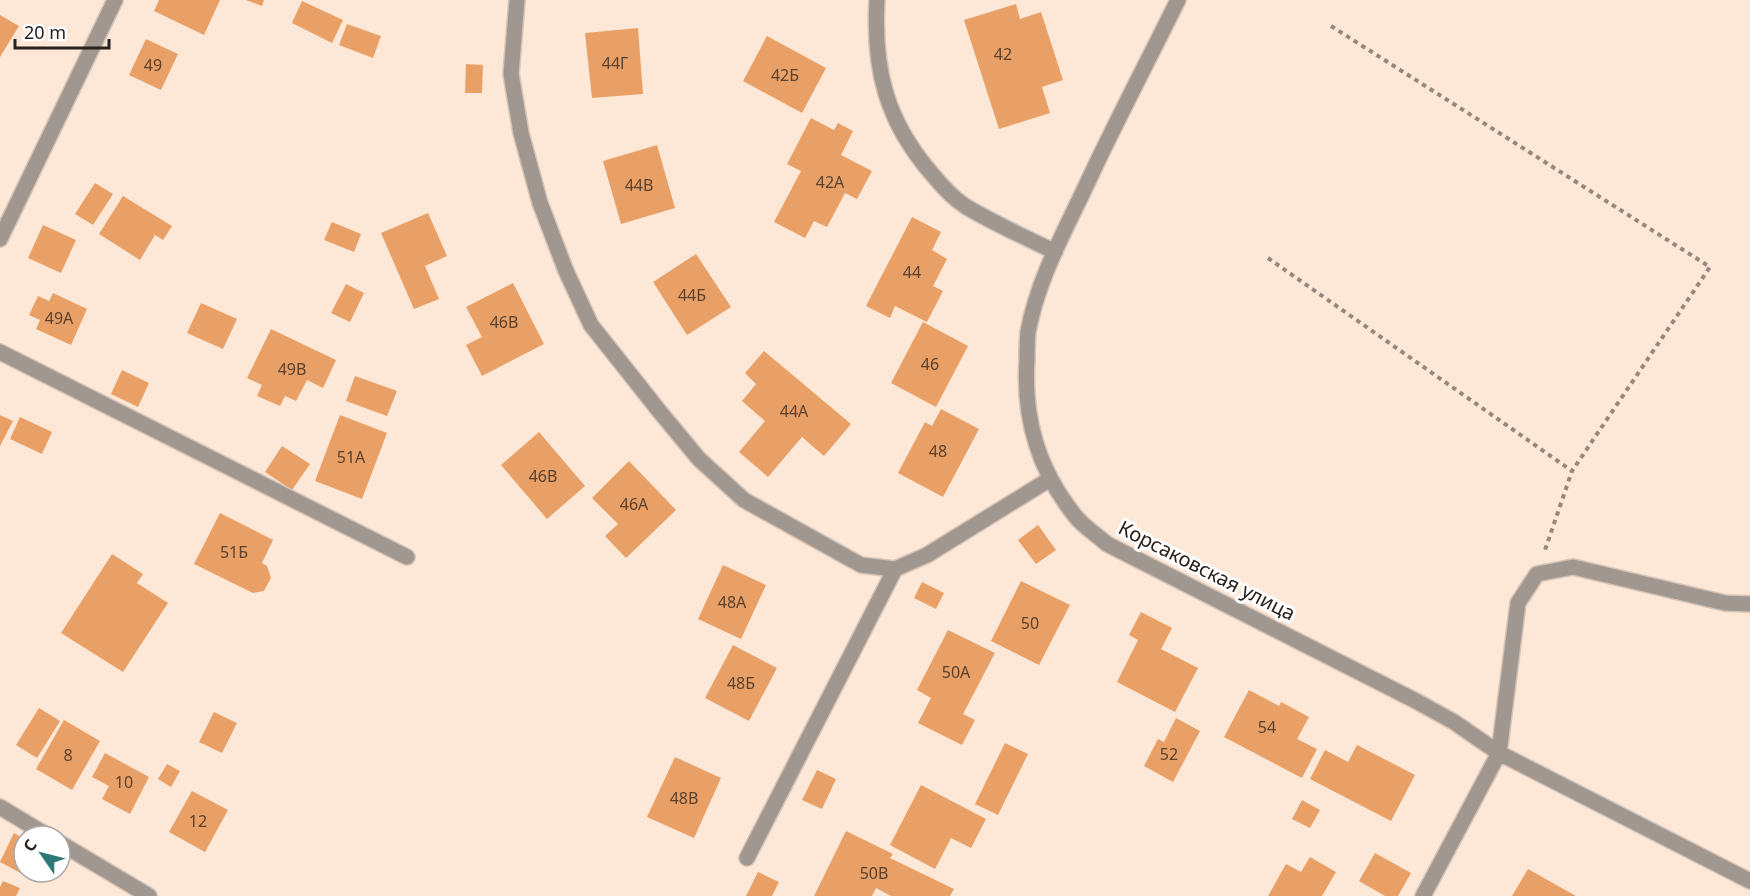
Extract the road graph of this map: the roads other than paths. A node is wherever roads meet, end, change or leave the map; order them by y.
1 (115, 0) edge
2 (517, 0) edge
3 (877, 0) edge
4 (1178, 0) edge
5 (0, 239) edge
6 (1055, 252) junction
7 (0, 352) edge
8 (1050, 479) junction
9 (407, 556) dead end
10 (894, 569) junction
11 (1750, 604) edge
12 (1499, 753) junction
13 (0, 807) edge
14 (28, 824) edge
15 (72, 850) edge
16 (747, 858) dead end
17 (1750, 881) edge
18 (149, 896) edge
19 (1423, 896) edge

1 - 5 street
2 - 10 street
3 - 6 street
4 - 6 street, Корсаковская улица
6 - 8 street, Корсаковская улица
7 - 9 street
8 - 10 street
8 - 12 street, Корсаковская улица
10 - 16 street
11 - 12 street
12 - 17 street, Корсаковская улица
12 - 19 street
13 - 14 street
15 - 18 street

